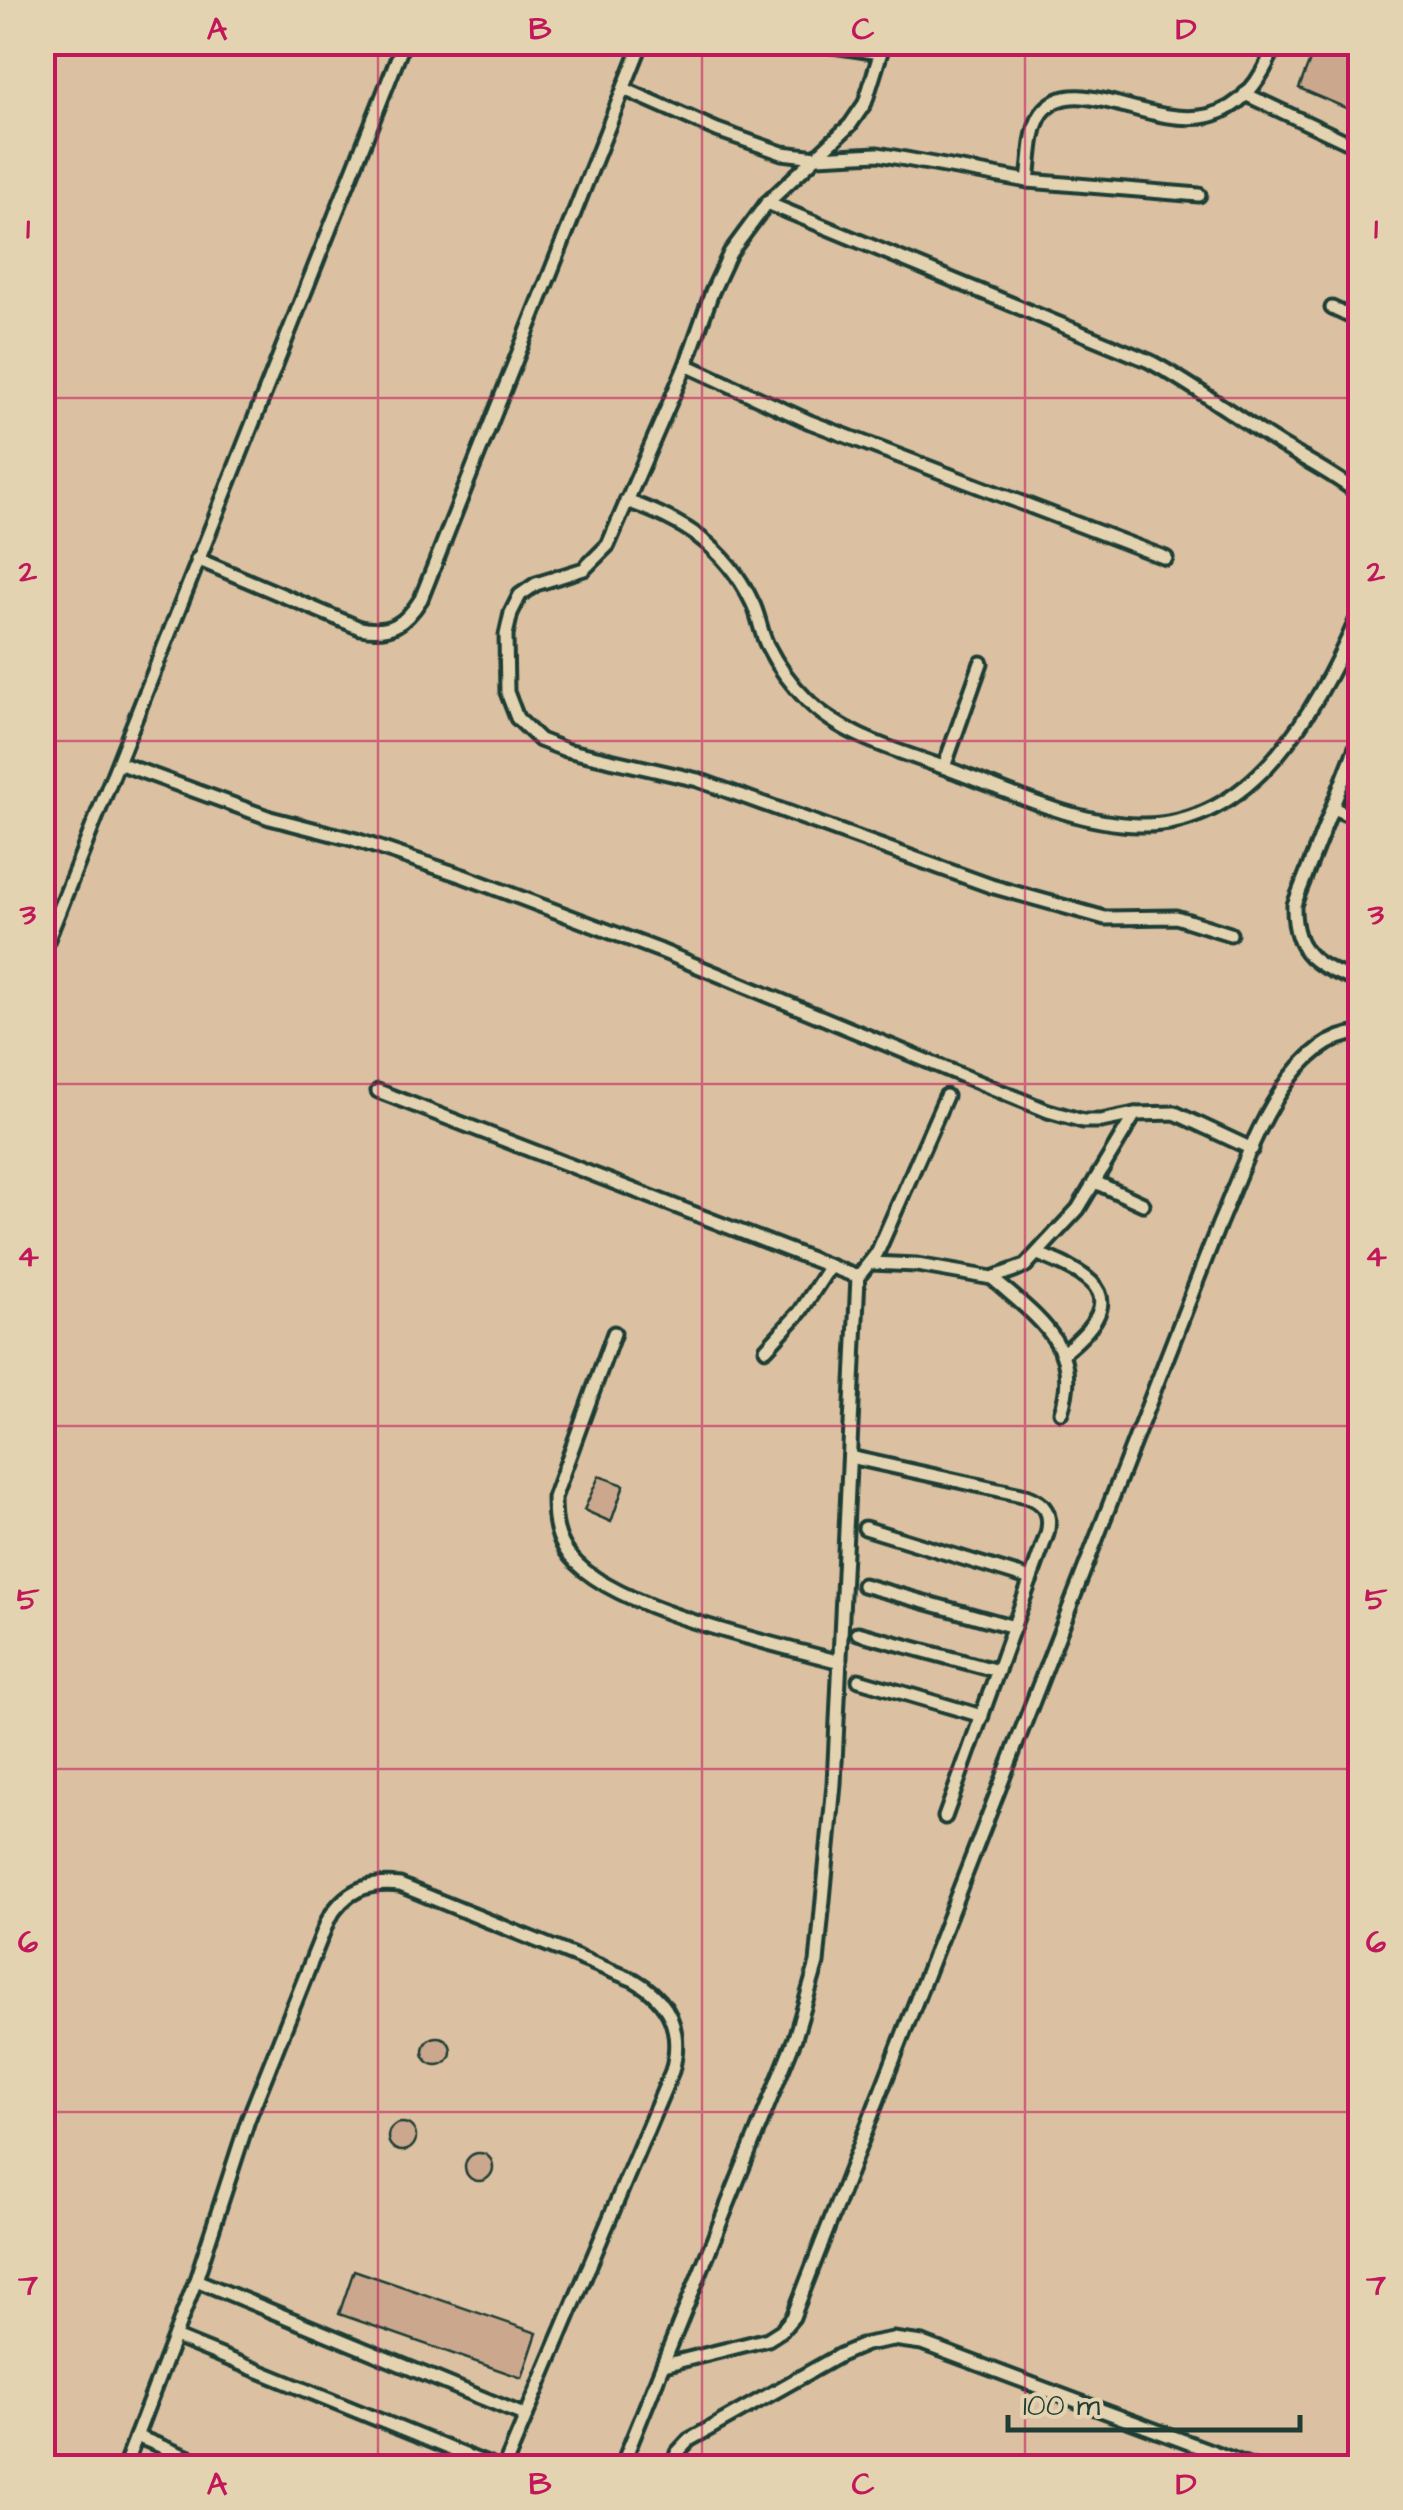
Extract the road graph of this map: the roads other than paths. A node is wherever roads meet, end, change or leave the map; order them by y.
1 (404, 42) edge
2 (642, 42) edge
3 (806, 42) edge
4 (1276, 42) edge
5 (882, 48) edge
6 (624, 89) junction
7 (1245, 94) junction
8 (1360, 148) edge
9 (817, 157) junction
10 (1028, 181) junction
11 (1199, 195) dead end
12 (766, 203) junction
13 (1332, 308) dead end
14 (1360, 320) edge
15 (686, 366) junction
16 (1360, 495) edge
17 (626, 501) junction
18 (1166, 558) dead end
19 (196, 560) junction
20 (1360, 612) edge
21 (981, 662) dead end
22 (1360, 737) edge
23 (119, 763) junction
24 (944, 766) junction
25 (1332, 808) junction
26 (1360, 820) edge
27 (1230, 934) dead end
28 (42, 954) edge
29 (1360, 982) edge
30 (1360, 1033) edge
31 (378, 1090) dead end
32 (946, 1096) dead end
33 (1135, 1114) junction
34 (1252, 1149) junction
35 (1095, 1182) junction
36 (1143, 1204) dead end
37 (1038, 1254) junction
38 (870, 1263) junction
39 (830, 1266) junction
40 (858, 1277) junction
41 (992, 1278) junction
42 (614, 1333) dead end
43 (766, 1349) dead end
44 (1063, 1353) junction
45 (1061, 1412) dead end
46 (850, 1457) junction
47 (866, 1528) dead end
48 (1031, 1579) junction
49 (863, 1585) dead end
50 (1014, 1627) junction
51 (858, 1633) dead end
52 (840, 1662) junction
53 (998, 1671) junction
54 (859, 1680) dead end
55 (982, 1716) junction
56 (945, 1817) dead end
57 (196, 2280) junction
58 (174, 2337) junction
59 (664, 2366) junction
60 (526, 2416) junction
61 (136, 2436) junction
62 (124, 2468) edge
63 (214, 2468) edge
64 (500, 2468) edge
65 (621, 2468) edge
66 (674, 2468) edge
67 (1256, 2468) edge

1 - 19 lane
2 - 6 lane
3 - 5 lane
4 - 7 lane
5 - 9 lane
6 - 9 lane
6 - 19 lane
7 - 8 lane
7 - 10 lane
9 - 10 lane
9 - 12 lane
10 - 11 lane
12 - 15 lane
12 - 16 lane
13 - 14 lane
15 - 17 lane
15 - 18 lane
17 - 24 lane
17 - 27 lane
19 - 23 lane
20 - 24 lane
21 - 24 lane
22 - 25 lane
23 - 28 lane
23 - 33 lane
25 - 26 lane
25 - 29 lane
30 - 34 lane
31 - 39 lane
32 - 38 lane
33 - 34 lane
33 - 35 lane
34 - 59 lane
35 - 36 lane
35 - 37 lane
37 - 41 lane
37 - 44 lane
38 - 40 lane
38 - 41 lane
39 - 40 lane
39 - 43 lane
40 - 46 lane
41 - 44 lane
42 - 52 lane
44 - 45 lane
46 - 48 lane
46 - 52 lane
47 - 48 lane
48 - 50 lane
49 - 50 lane
50 - 53 lane
51 - 53 lane
52 - 59 lane
53 - 55 lane
54 - 55 lane
55 - 56 lane
57 - 58 lane
57 - 60 lane
57 - 60 lane
58 - 61 lane
58 - 64 lane
59 - 65 lane
60 - 64 lane
61 - 62 lane
61 - 63 lane
66 - 67 lane

